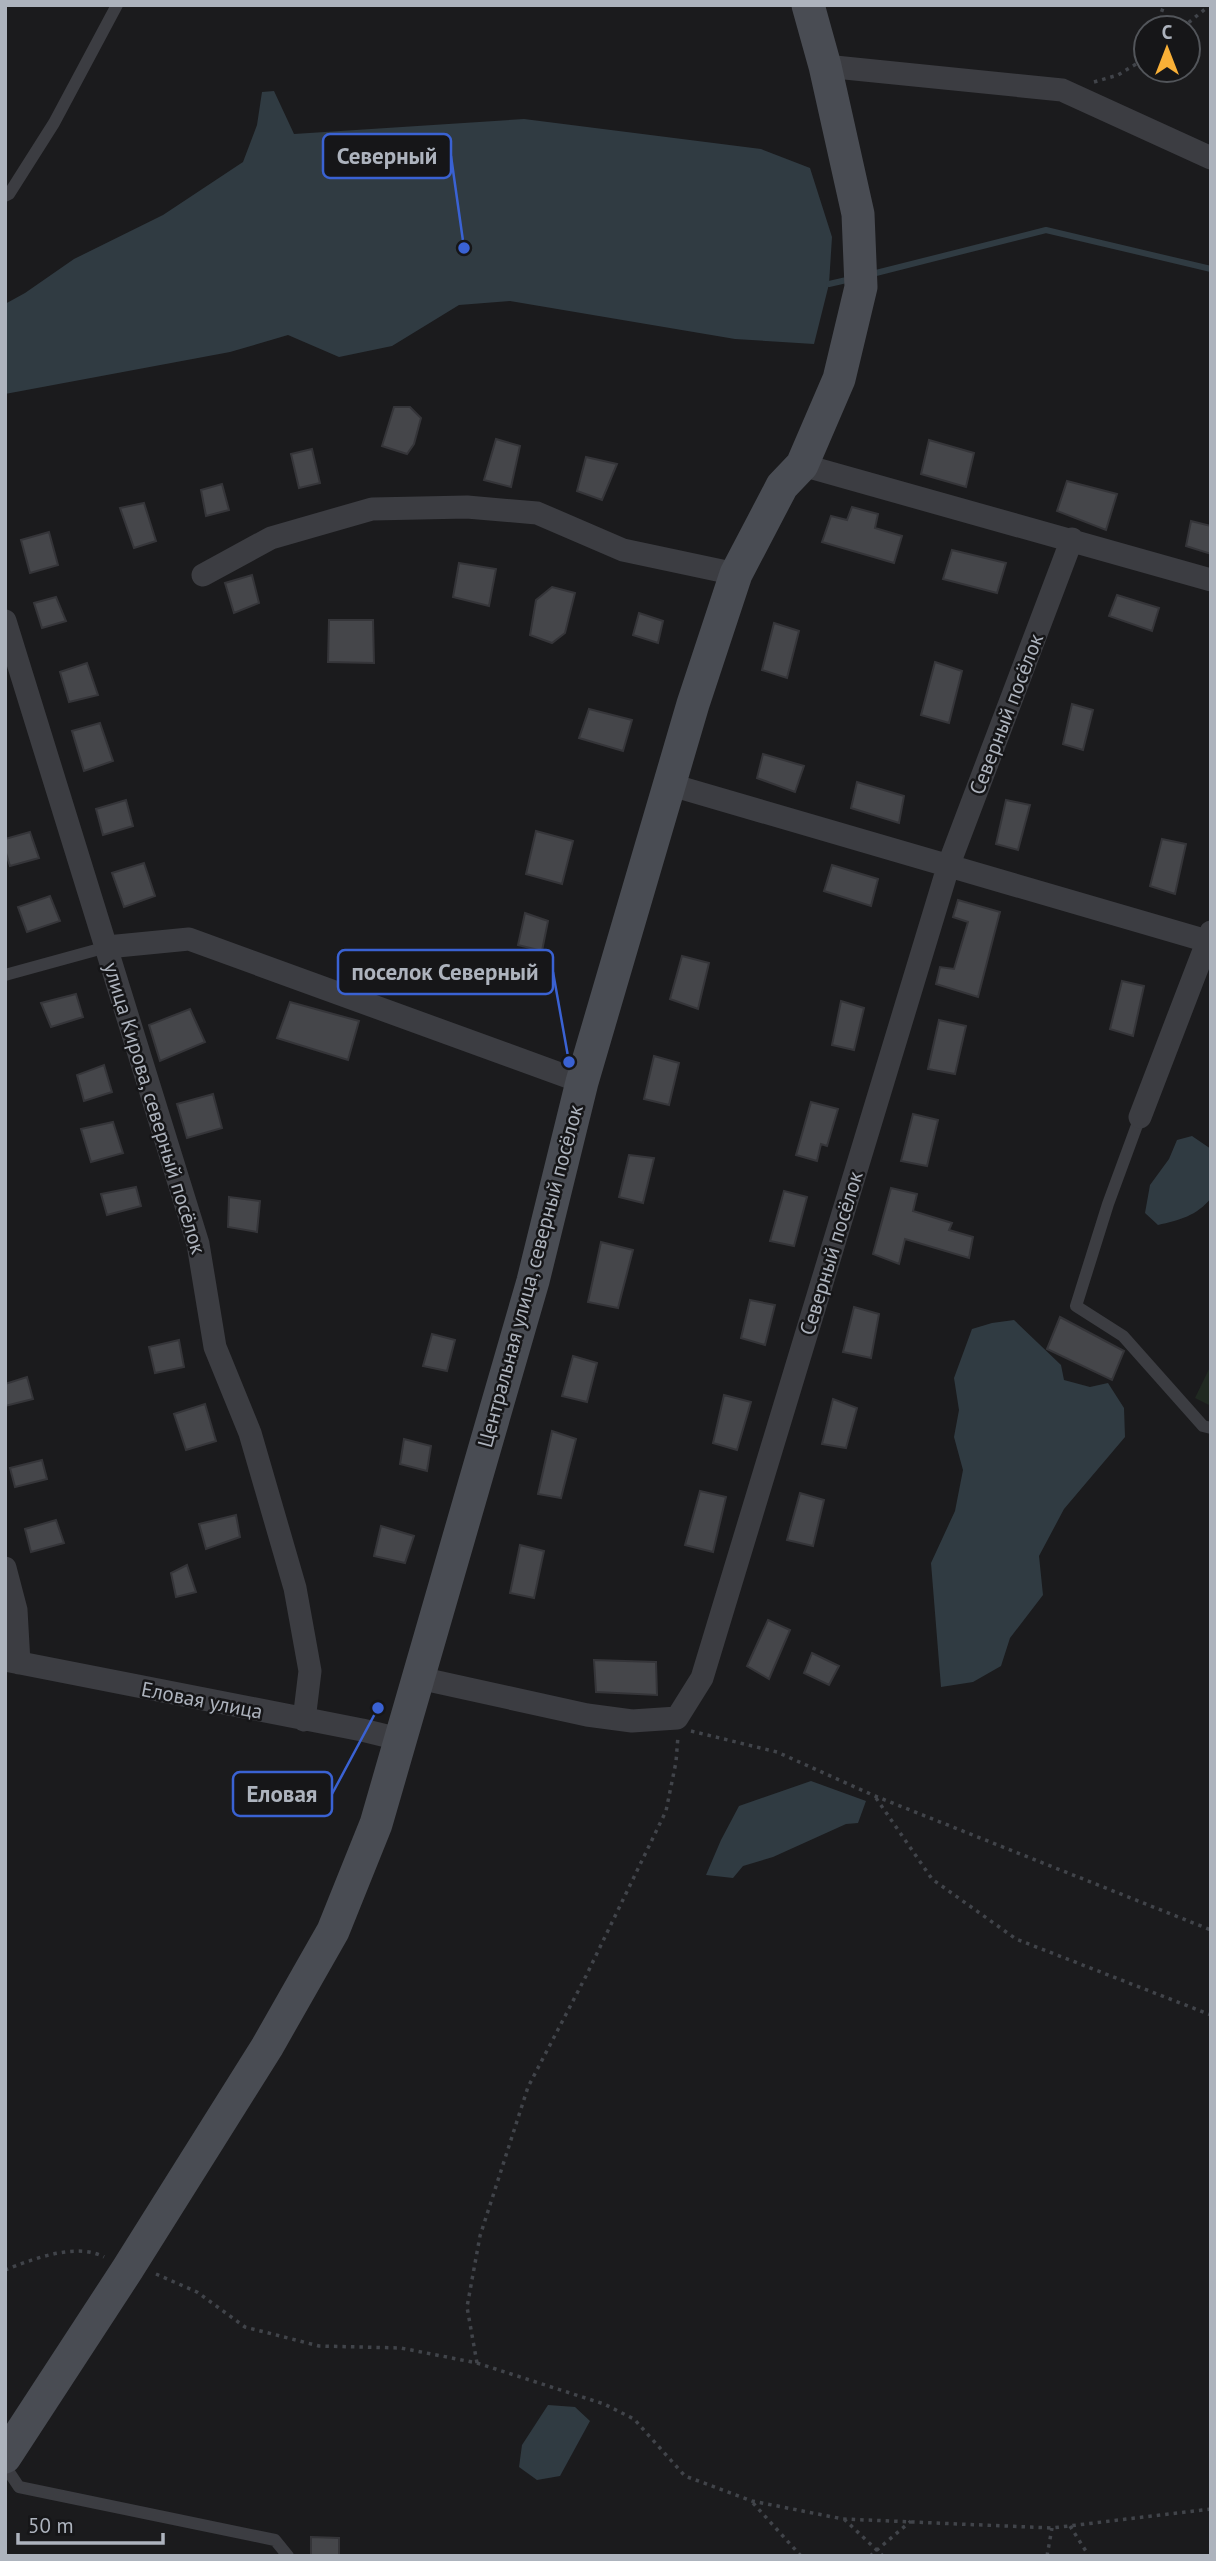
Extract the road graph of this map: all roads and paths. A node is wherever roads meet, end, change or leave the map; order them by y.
1 (117, 5) edge
2 (808, 5) edge
3 (825, 66) junction
4 (1132, 66) edge
5 (1062, 90) junction
6 (1211, 158) edge
7 (5, 196) edge
8 (802, 466) junction
9 (1072, 539) junction
10 (736, 574) junction
11 (204, 575) dead end
12 (1211, 580) edge
13 (5, 621) edge
14 (668, 784) junction
15 (949, 864) junction
16 (1209, 937) edge
17 (107, 947) junction
18 (5, 975) edge
19 (582, 1082) junction
20 (1140, 1118) joint
21 (1211, 1428) edge
22 (5, 1568) edge
23 (12, 1662) edge
24 (419, 1678) junction
25 (304, 1720) junction
26 (678, 1723) junction
27 (399, 1739) junction
28 (875, 1796) junction
29 (1211, 1930) edge
30 (1211, 2015) edge
31 (129, 2267) junction
32 (5, 2270) edge
33 (477, 2363) junction
34 (5, 2457) edge
35 (5, 2466) edge
36 (752, 2501) junction
37 (1211, 2509) edge
38 (843, 2519) junction
39 (911, 2521) junction
40 (1070, 2526) junction
41 (1052, 2528) junction
42 (877, 2550) junction
43 (288, 2556) edge
44 (801, 2556) edge
45 (870, 2556) edge
46 (883, 2556) edge
47 (1047, 2556) edge
48 (1089, 2556) edge

1 - 7 lane
2 - 3 street, Центральная улица, северный посёлок
3 - 5 street
3 - 8 street, Центральная улица, северный посёлок
4 - 5 path
5 - 6 street
8 - 9 street
8 - 10 street, Центральная улица, северный посёлок
9 - 12 street
9 - 15 street, Северный посёлок
10 - 11 street
10 - 14 street, Центральная улица, северный посёлок
13 - 17 street, улица Кирова, северный посёлок
14 - 15 street
14 - 19 street, Центральная улица, северный посёлок
15 - 16 street
15 - 26 street, Северный посёлок
16 - 20 street
17 - 18 lane
17 - 19 street
17 - 25 street, улица Кирова, северный посёлок
19 - 24 street, Центральная улица, северный посёлок
20 - 21 lane
22 - 23 street
23 - 25 street, Еловая улица
24 - 26 street
24 - 27 street, Центральная улица, северный посёлок
25 - 27 street, Еловая улица
26 - 28 path
26 - 33 path
27 - 31 street, Центральная улица, северный посёлок
28 - 29 path
28 - 30 path
31 - 32 path
31 - 33 path
31 - 34 street, Центральная улица, северный посёлок
33 - 36 path
35 - 43 lane
36 - 38 path
36 - 44 path
37 - 40 path
38 - 39 path
38 - 42 path
39 - 41 path
39 - 42 path
40 - 41 path
40 - 48 path
41 - 47 path
42 - 45 path
42 - 46 path

